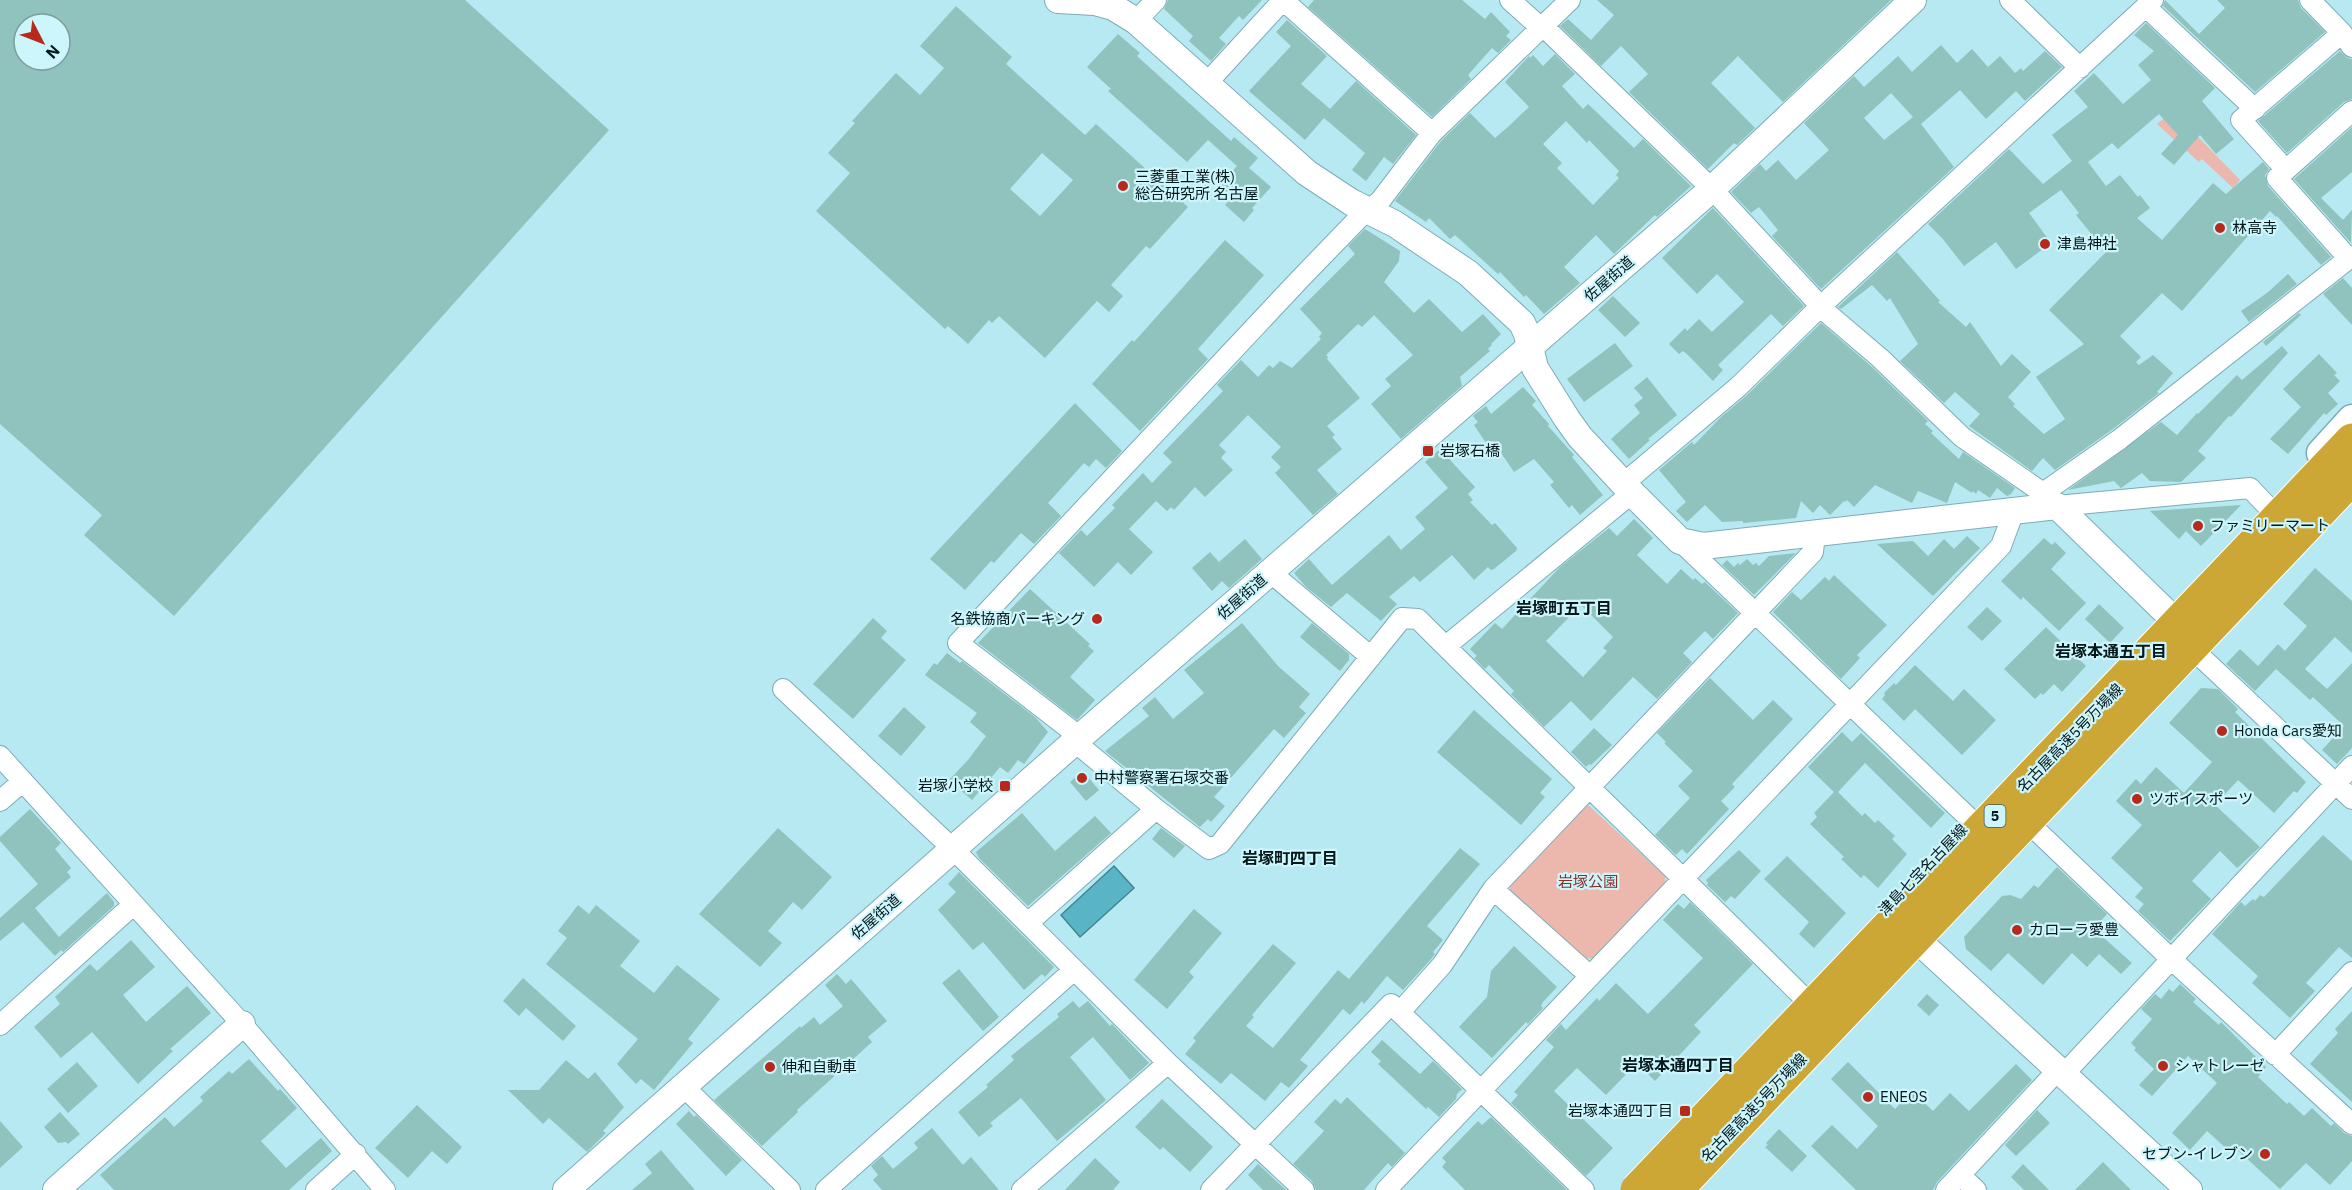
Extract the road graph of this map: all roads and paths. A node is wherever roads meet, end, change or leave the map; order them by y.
1 (1069, 0) edge
2 (1156, 0) edge
3 (1510, 0) edge
4 (1570, 0) edge
5 (1913, 0) edge
6 (2010, 0) edge
7 (2310, 0) edge
8 (2150, 3) edge
9 (1136, 21) junction
10 (1542, 27) junction
11 (2347, 40) edge
12 (2080, 68) junction
13 (1207, 83) junction
14 (2255, 109) junction
15 (2352, 111) edge
16 (1432, 133) junction
17 (2286, 170) junction
18 (1712, 189) junction
19 (1370, 211) junction
20 (2350, 257) edge
21 (1822, 305) junction
22 (1530, 348) junction
23 (2352, 419) edge
24 (2352, 440) edge
25 (2352, 478) edge
26 (1627, 488) junction
27 (2352, 496) edge
28 (2050, 500) junction
29 (2270, 508) junction
30 (2014, 511) junction
31 (1815, 534) junction
32 (1680, 541) junction
33 (1270, 572) junction
34 (1754, 613) junction
35 (2169, 615) junction
36 (1446, 646) junction
37 (1371, 657) junction
38 (2200, 657) junction
39 (783, 689) dead end
40 (1850, 705) junction
41 (1078, 740) junction
42 (0, 756) edge
43 (2352, 766) edge
44 (23, 781) junction
45 (2335, 784) junction
46 (1588, 788) junction
47 (2352, 799) edge
48 (0, 801) edge
49 (1156, 809) junction
50 (1971, 820) junction
51 (2036, 830) junction
52 (953, 849) junction
53 (1685, 879) junction
54 (1492, 888) junction
55 (133, 905) junction
56 (1885, 910) junction
57 (1028, 923) junction
58 (1925, 946) junction
59 (2170, 958) junction
60 (1074, 970) junction
61 (2352, 972) edge
62 (1590, 976) junction
63 (1802, 996) junction
64 (1400, 1012) junction
65 (242, 1024) junction
66 (0, 1025) edge
67 (2275, 1055) junction
68 (1168, 1063) junction
69 (2060, 1072) junction
70 (684, 1087) junction
71 (1482, 1090) junction
72 (2352, 1124) edge
73 (1257, 1145) junction
74 (356, 1154) junction
75 (1960, 1175) junction
76 (56, 1190) edge
77 (316, 1190) edge
78 (385, 1190) edge
79 (566, 1190) edge
80 (790, 1190) edge
81 (826, 1190) edge
82 (1022, 1190) edge
83 (1211, 1190) edge
84 (1304, 1190) edge
85 (1386, 1190) edge
86 (1584, 1190) edge
87 (1618, 1190) edge
88 (1637, 1190) edge
89 (1676, 1190) edge
90 (1692, 1190) edge
91 (1946, 1190) edge
92 (1976, 1190) edge
93 (2189, 1190) edge

1 - 9 street
2 - 9 street
3 - 10 street
4 - 10 street
5 - 18 street, 佐屋街道
6 - 12 street
7 - 11 street
8 - 12 street
8 - 14 street
9 - 13 street
10 - 16 street
10 - 18 street
11 - 14 street
12 - 21 street
13 - 16 street
13 - 19 street
14 - 17 street
15 - 17 street
16 - 19 street
17 - 20 street
18 - 21 street
18 - 22 street, 佐屋街道
19 - 22 street
19 - 41 street
20 - 28 street
21 - 26 street
21 - 28 street
22 - 26 street
22 - 33 street, 佐屋街道
23 - 29 main road, 津島七宝名古屋線
24 - 88 highway, 名古屋高速5号万場線 / 5, bridge
25 - 89 highway, 名古屋高速5号万場線 / 5, bridge
26 - 32 street
26 - 36 street
27 - 38 main road
28 - 29 street
28 - 30 street
28 - 35 street
29 - 35 main road, 津島七宝名古屋線
30 - 31 street
30 - 40 street
31 - 32 street
31 - 34 street
32 - 34 street
33 - 37 street
33 - 41 street, 佐屋街道
34 - 40 street
34 - 46 street
35 - 38 street
35 - 50 main road, 津島七宝名古屋線
36 - 37 street
36 - 46 street
37 - 49 street
38 - 45 street
38 - 51 main road
39 - 52 street
40 - 50 street
40 - 53 street
41 - 49 street
41 - 52 street, 佐屋街道
42 - 44 street
43 - 45 street
44 - 48 street
44 - 55 street
45 - 47 street
45 - 59 street
46 - 53 street
46 - 54 street
49 - 57 street
50 - 56 main road, 津島七宝名古屋線
51 - 58 main road
51 - 59 street
52 - 57 street
52 - 70 street, 佐屋街道
53 - 62 street
53 - 63 street
54 - 62 street
54 - 64 street
55 - 65 street
55 - 66 street
56 - 58 street
56 - 63 main road, 津島七宝名古屋線
57 - 60 street
58 - 69 street
58 - 90 main road
59 - 67 street
59 - 69 street
60 - 68 street
60 - 81 street
61 - 67 street
62 - 71 street
63 - 87 main road, 津島七宝名古屋線
64 - 71 street
64 - 73 street
65 - 74 street
65 - 76 street
67 - 72 street
68 - 73 street
68 - 82 street
69 - 75 street
69 - 93 street
70 - 79 street, 佐屋街道
70 - 80 street
71 - 85 street
71 - 86 street
73 - 83 street
73 - 84 street
74 - 77 street
74 - 78 street
75 - 91 street
75 - 92 street

